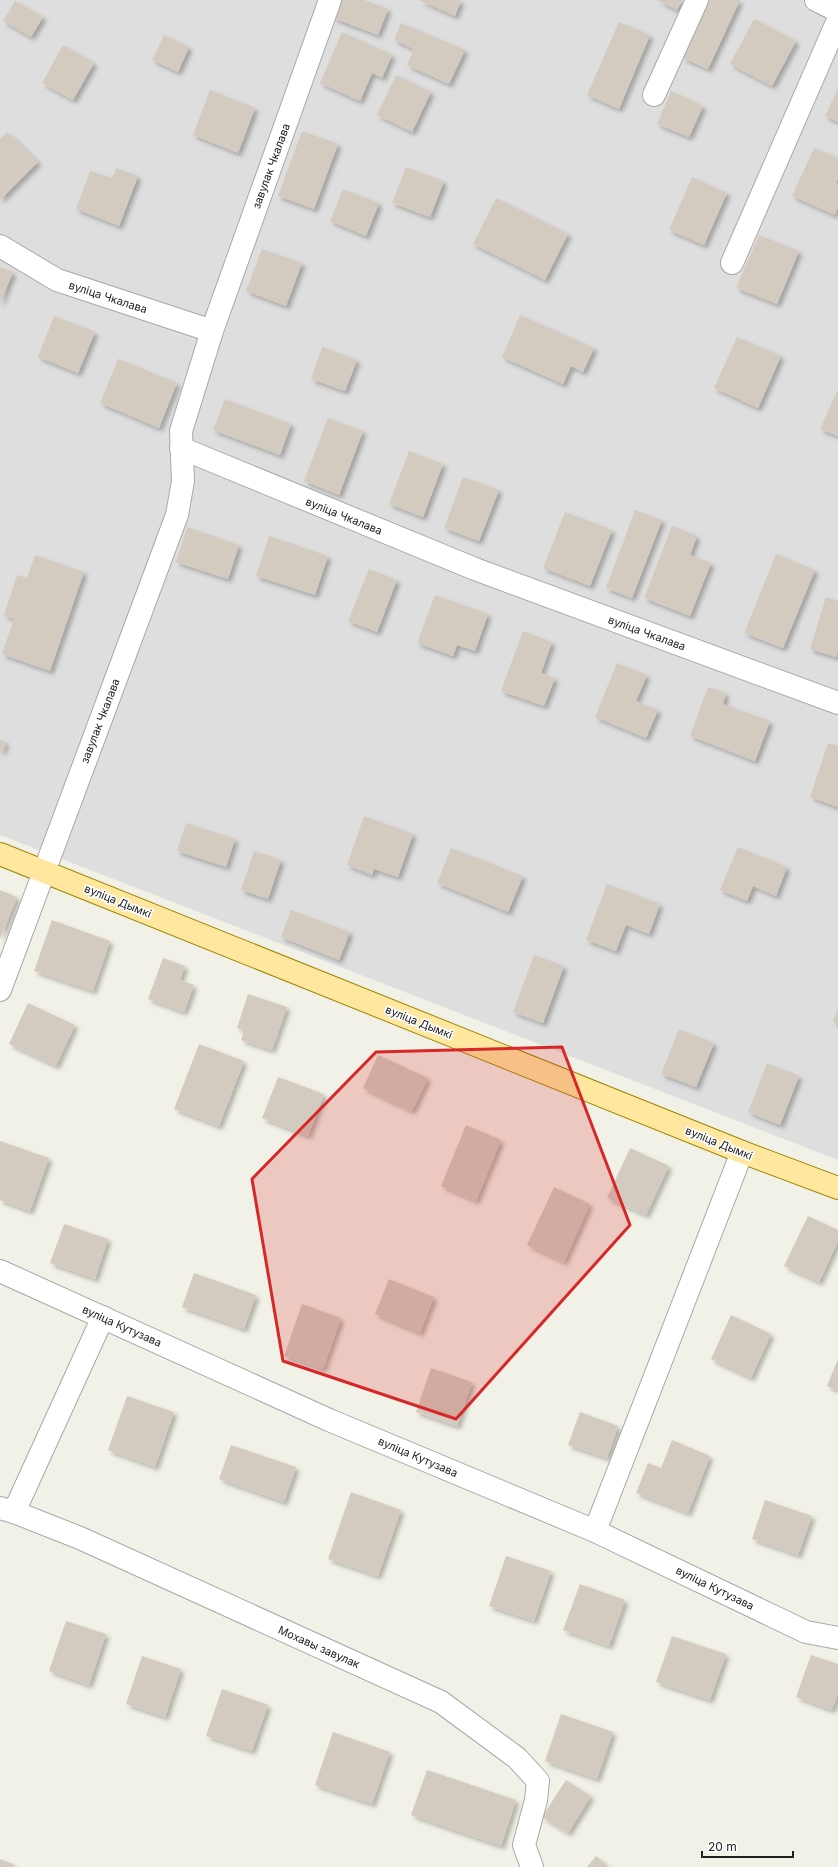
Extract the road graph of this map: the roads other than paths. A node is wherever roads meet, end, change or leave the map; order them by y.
1 (330, 0) edge
2 (697, 0) edge
3 (816, 0) edge
4 (838, 11) edge
5 (838, 20) edge
6 (654, 96) dead end
7 (0, 246) edge
8 (732, 263) dead end
9 (212, 331) junction
10 (181, 448) junction
11 (838, 703) edge
12 (0, 854) edge
13 (44, 871) junction
14 (0, 990) edge
15 (742, 1152) junction
16 (838, 1188) edge
17 (0, 1270) edge
18 (103, 1317) junction
19 (7, 1510) edge
20 (596, 1531) junction
21 (838, 1638) edge
22 (532, 1867) edge

1 - 9 street, завулак Чкалава
2 - 6 street
3 - 4 street
5 - 8 street
7 - 9 street, вуліца Чкалава
9 - 10 street
10 - 11 street, вуліца Чкалава
10 - 13 street, завулак Чкалава
12 - 13 main road, вуліца Дымкі
13 - 14 street, завулак Чкалава
13 - 15 main road, вуліца Дымкі
15 - 16 main road, вуліца Дымкі
15 - 20 street
17 - 18 street, вуліца Кутузава
18 - 19 street
18 - 20 street, вуліца Кутузава
19 - 22 street, Мохавы завулак
20 - 21 street, вуліца Кутузава

